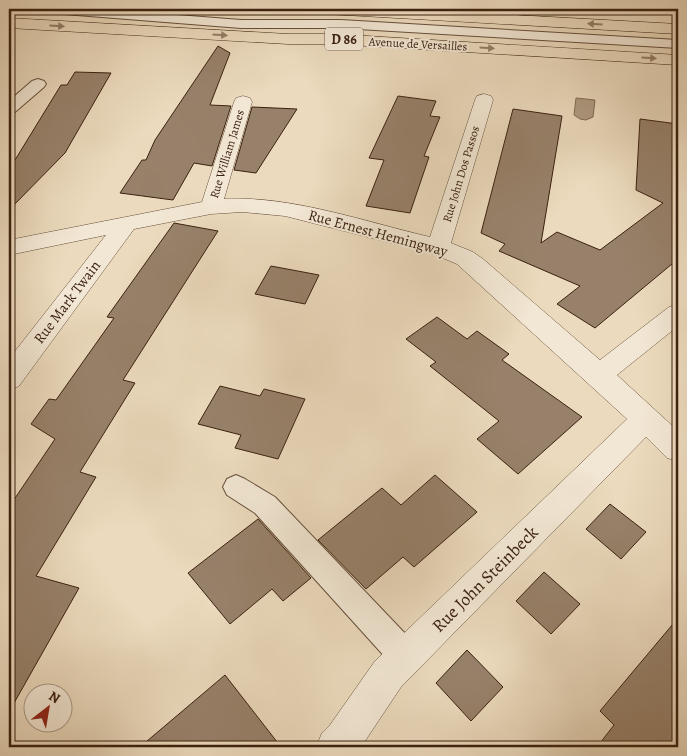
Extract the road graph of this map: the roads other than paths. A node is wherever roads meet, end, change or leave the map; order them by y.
1 (51, 9) edge
2 (327, 9) edge
3 (510, 14) edge
4 (9, 23) edge
5 (678, 29) edge
6 (678, 44) edge
7 (678, 60) edge
8 (38, 84) dead end
9 (484, 100) dead end
10 (243, 102) dead end
11 (9, 109) edge
12 (211, 207) junction
13 (126, 224) junction
14 (9, 247) edge
15 (438, 247) junction
16 (678, 313) edge
17 (600, 375) junction
18 (9, 379) edge
19 (646, 419) junction
20 (678, 449) edge
21 (236, 487) dead end
22 (406, 658) junction
23 (336, 747) edge

1 - 6 lane, Avenue de Versailles
2 - 3 main road, Avenue de Versailles / D 86
5 -> 3 main road, Avenue de Versailles / D 86
4 -> 7 main road, Avenue de Versailles / D 86
8 - 11 lane
9 - 15 street, Rue John Dos Passos
10 - 12 street, Rue William James
12 - 13 street, Rue Ernest Hemingway
12 - 15 street, Rue Ernest Hemingway
13 - 14 street, Rue Ernest Hemingway
13 - 18 street, Rue Mark Twain
15 - 17 street, Rue Ernest Hemingway
16 - 17 street
17 - 19 street, Rue Ernest Hemingway
19 - 20 street, Rue Ernest Hemingway
19 - 22 street, Rue John Steinbeck
21 - 22 lane
22 - 23 street, Rue John Steinbeck

